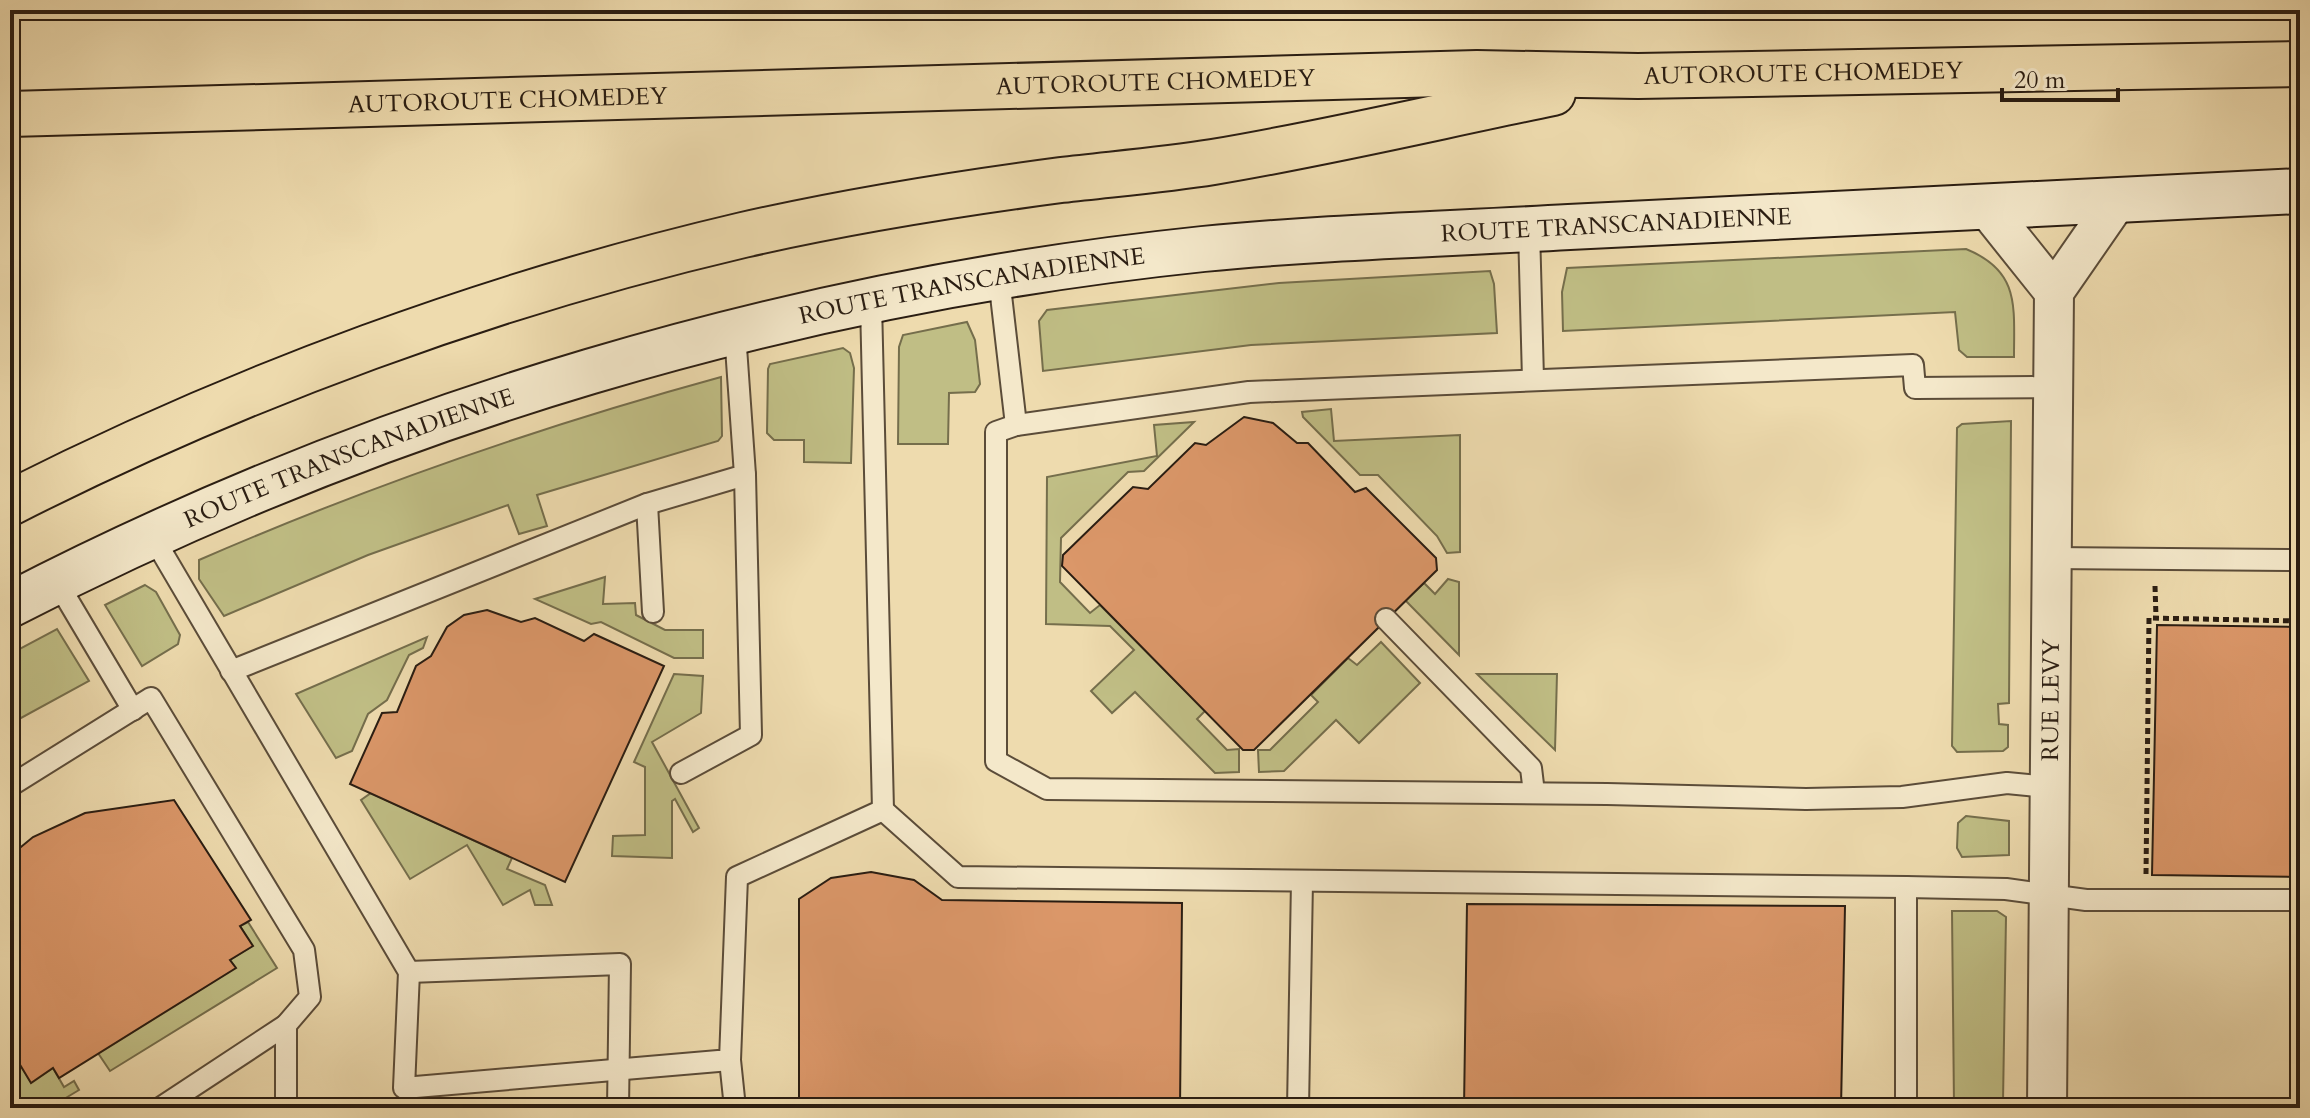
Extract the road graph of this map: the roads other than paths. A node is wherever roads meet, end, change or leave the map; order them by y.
1 (2300, 64) edge
2 (1638, 76) junction
3 (10, 114) edge
4 (2300, 191) edge
5 (2117, 201) junction
6 (1986, 207) junction
7 (1529, 229) junction
8 (999, 278) junction
9 (2054, 292) junction
10 (871, 303) junction
11 (735, 333) junction
12 (1533, 379) junction
13 (2051, 387) junction
14 (1016, 425) junction
15 (745, 475) junction
16 (10, 503) edge
17 (647, 504) junction
18 (153, 537) junction
19 (2050, 558) junction
20 (2300, 560) edge
21 (57, 582) junction
22 (10, 605) edge
23 (653, 612) dead end
24 (1386, 619) dead end
25 (231, 671) junction
26 (133, 710) junction
27 (681, 773) dead end
28 (10, 786) edge
29 (2048, 787) junction
30 (1534, 793) junction
31 (883, 810) junction
32 (1302, 881) junction
33 (1906, 887) junction
34 (2047, 894) junction
35 (2300, 900) edge
36 (409, 972) junction
37 (286, 1025) junction
38 (730, 1060) junction
39 (619, 1069) junction
40 (404, 1098) edge
41 (160, 1108) edge
42 (286, 1108) edge
43 (618, 1108) edge
44 (735, 1108) edge
45 (1298, 1108) edge
46 (1906, 1108) edge
47 (2047, 1108) edge

1 - 2 highway, AUTOROUTE CHOMEDEY
2 - 3 highway, AUTOROUTE CHOMEDEY
2 - 16 highway
4 - 5 main road, ROUTE TRANSCANADIENNE
5 - 6 main road, ROUTE TRANSCANADIENNE
5 - 9 street
6 - 7 main road, ROUTE TRANSCANADIENNE
6 - 9 street
7 - 8 main road, ROUTE TRANSCANADIENNE
7 - 12 lane
8 - 10 main road, ROUTE TRANSCANADIENNE
8 - 14 lane
9 - 13 street, RUE LEVY
10 - 11 main road, ROUTE TRANSCANADIENNE
10 - 31 lane
11 - 15 lane
11 - 18 main road, ROUTE TRANSCANADIENNE
12 - 13 lane
12 - 14 lane
13 - 19 street, RUE LEVY
14 - 30 lane
15 - 17 lane
15 - 27 lane
17 - 23 lane
17 - 25 lane
18 - 21 main road, ROUTE TRANSCANADIENNE
18 - 25 lane
19 - 20 lane
19 - 29 street, RUE LEVY
21 - 22 main road, ROUTE TRANSCANADIENNE
21 - 26 lane
24 - 30 lane
25 - 36 lane
26 - 28 lane
26 - 37 lane
29 - 30 lane
29 - 34 street, RUE LEVY
31 - 32 lane
31 - 38 lane
32 - 33 lane
32 - 45 lane
33 - 34 lane
33 - 46 lane
34 - 35 lane
34 - 47 street, RUE LEVY
36 - 39 lane
36 - 40 lane
37 - 41 lane
37 - 42 lane
38 - 39 lane
38 - 44 lane
39 - 40 lane
39 - 43 lane

